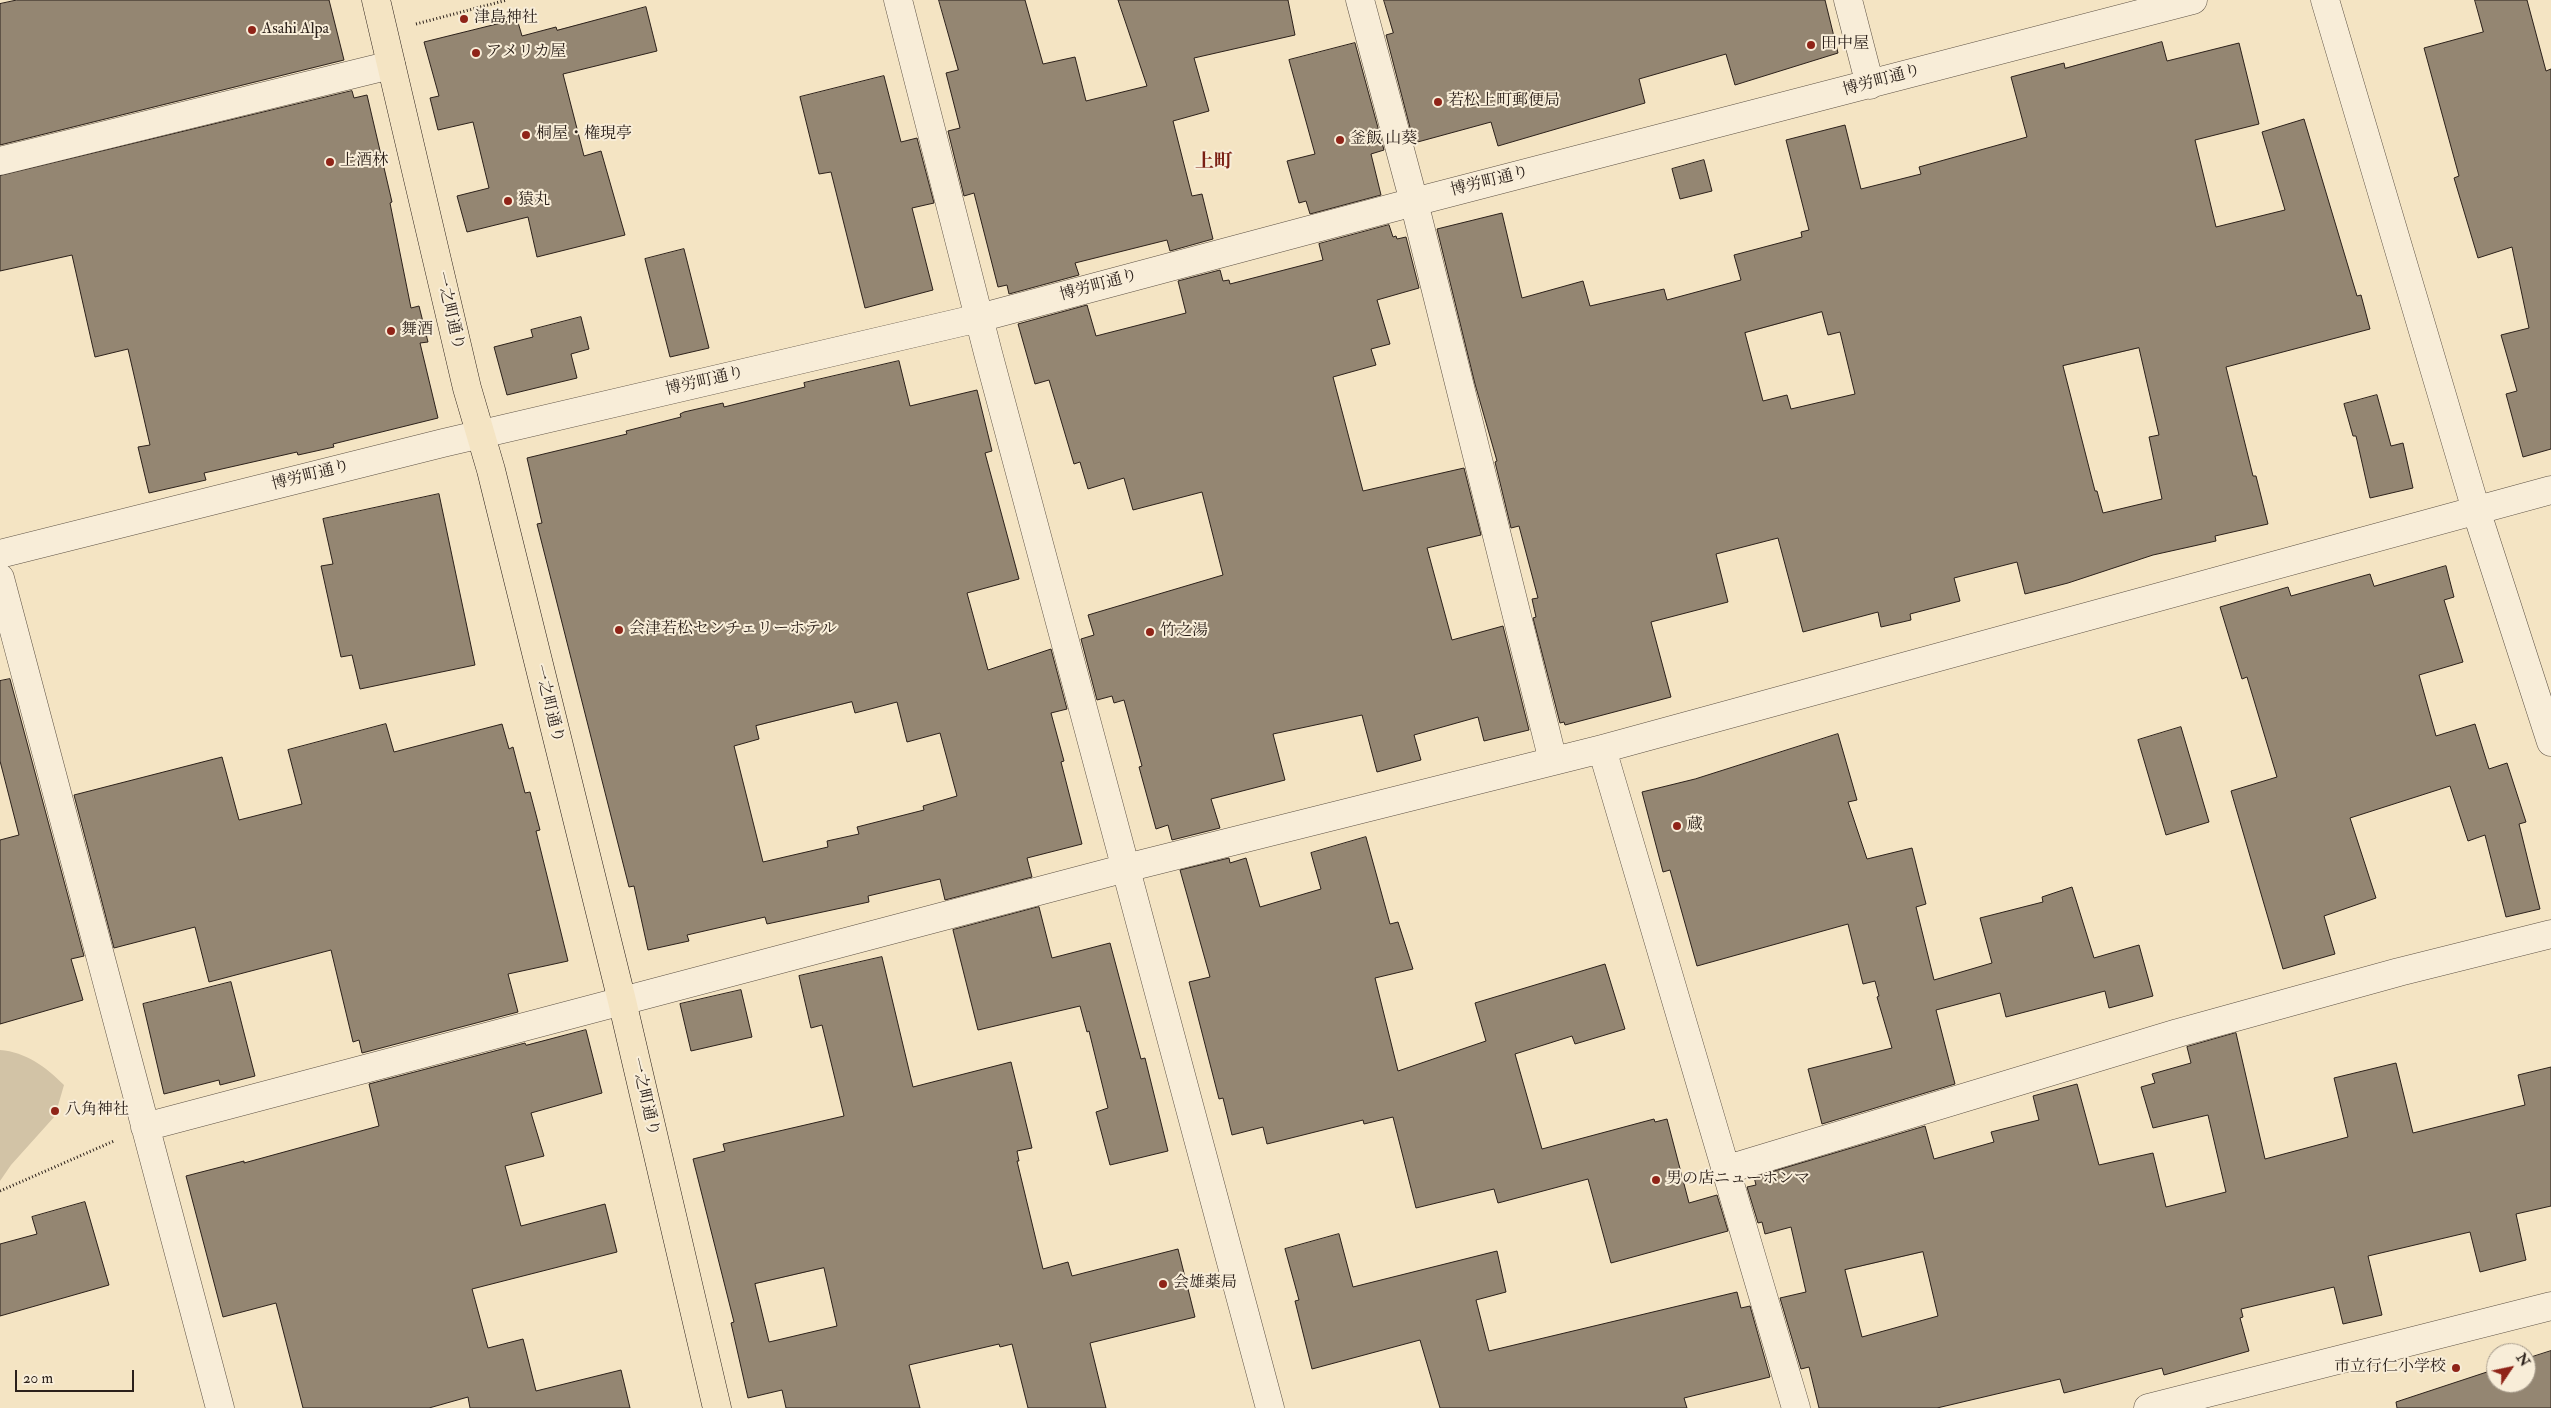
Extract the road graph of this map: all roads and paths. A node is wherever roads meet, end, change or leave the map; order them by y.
1 (376, 0) edge
2 (507, 0) edge
3 (898, 0) edge
4 (1360, 0) edge
5 (1848, 0) edge
6 (2193, 0) edge
7 (2325, 0) edge
8 (415, 24) dead end
9 (391, 65) junction
10 (1870, 85) junction
11 (0, 161) edge
12 (1414, 202) junction
13 (979, 318) junction
14 (481, 435) junction
15 (2551, 490) edge
16 (2476, 510) junction
17 (0, 554) edge
18 (0, 578) edge
19 (2551, 742) edge
20 (1602, 750) junction
21 (1553, 761) junction
22 (1126, 868) junction
23 (2551, 934) edge
24 (622, 1001) junction
25 (145, 1128) junction
26 (1725, 1170) junction
27 (0, 1191) edge
28 (2551, 1306) edge
29 (220, 1408) edge
30 (716, 1408) edge
31 (1270, 1408) edge
32 (1796, 1408) edge
33 (2148, 1408) edge

1 - 9 main road, 一之町通り
2 - 8 path
3 - 13 street
4 - 12 street
5 - 10 street
6 - 10 street, 博労町通り
7 - 16 street
9 - 11 street
9 - 14 main road, 一之町通り
10 - 12 street, 博労町通り
12 - 13 street, 博労町通り
12 - 21 street
13 - 14 street, 博労町通り
13 - 22 street
14 - 17 street, 博労町通り
14 - 24 main road, 一之町通り
15 - 16 street
16 - 19 street
16 - 20 street
18 - 25 street
20 - 21 street
20 - 26 street
21 - 22 street
22 - 24 street
22 - 31 street
23 - 26 street
24 - 25 street
24 - 30 main road, 一之町通り
25 - 27 path
25 - 29 street
26 - 32 street
28 - 33 street

